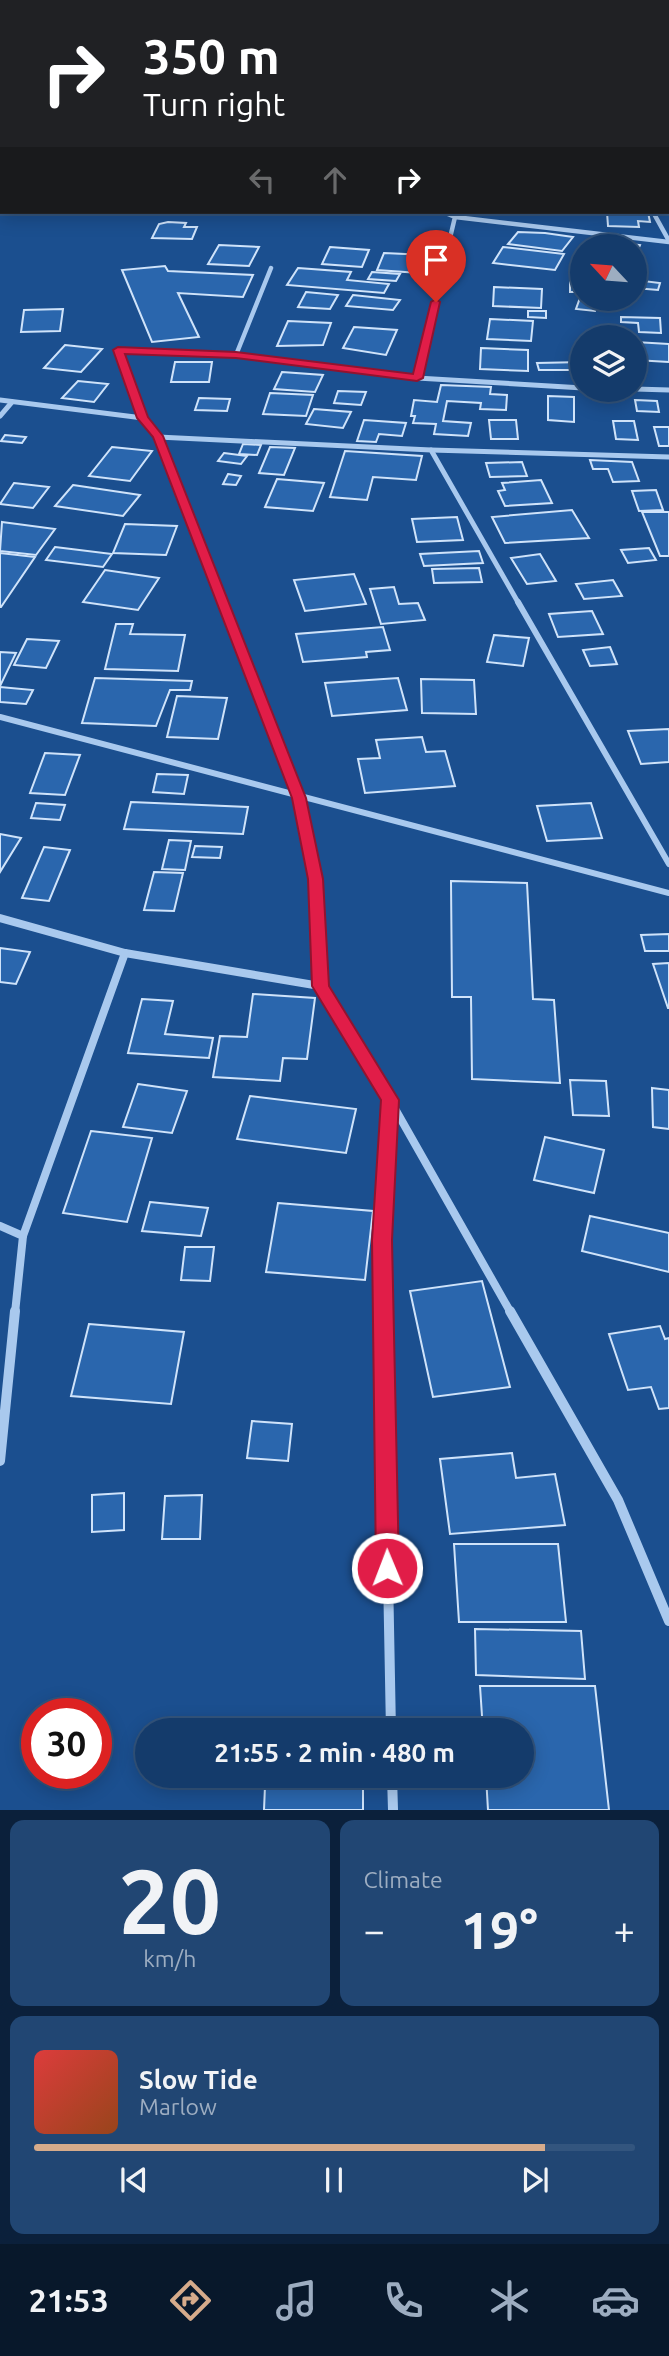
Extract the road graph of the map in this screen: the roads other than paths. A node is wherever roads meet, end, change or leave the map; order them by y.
1 (448, 214) edge
2 (654, 214) edge
3 (455, 217) junction
4 (669, 241) edge
5 (271, 268) dead end
6 (236, 355) junction
7 (417, 378) junction
8 (570, 387) edge
9 (647, 389) edge
10 (669, 390) edge
11 (0, 400) edge
12 (12, 402) junction
13 (0, 416) edge
14 (142, 418) junction
15 (158, 436) junction
16 (431, 450) junction
17 (669, 457) edge
18 (0, 717) edge
19 (299, 798) junction
20 (669, 864) edge
21 (669, 893) edge
22 (0, 918) edge
23 (125, 953) junction
24 (320, 986) junction
25 (390, 1100) junction
26 (0, 1226) edge
27 (23, 1236) junction
28 (0, 1461) edge
29 (669, 1621) edge
30 (391, 1718) edge
31 (392, 1788) edge
32 (393, 1810) edge

1 - 3 street
2 - 4 street
3 - 4 street
3 - 7 street
5 - 6 street
6 - 7 street
6 - 14 street
7 - 8 street
9 - 10 street
11 - 12 street
12 - 13 street
12 - 14 street
14 - 15 street
15 - 16 street
15 - 19 street
16 - 17 street
16 - 20 street
18 - 19 street
19 - 21 street
19 - 24 street
22 - 23 street
23 - 24 street
23 - 27 street
24 - 25 street
25 - 29 street
25 - 30 street
26 - 27 street
27 - 28 street
31 - 32 street

